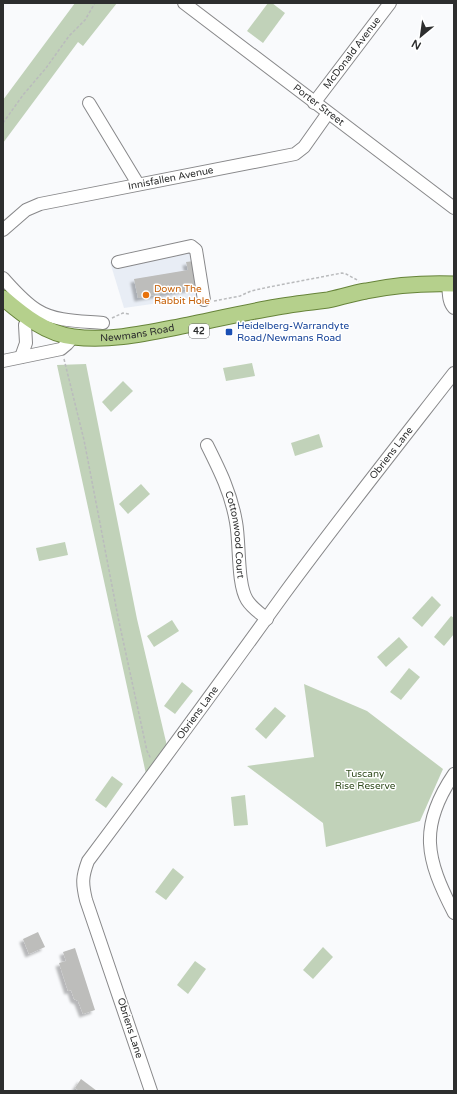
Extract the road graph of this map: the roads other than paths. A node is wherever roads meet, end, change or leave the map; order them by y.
1 (184, 3) edge
2 (390, 3) edge
3 (89, 103) dead end
4 (314, 103) junction
5 (328, 113) junction
6 (138, 184) junction
7 (454, 208) edge
8 (3, 230) edge
9 (118, 262) dead end
10 (3, 278) edge
11 (451, 288) edge
12 (3, 298) edge
13 (207, 301) road end
14 (3, 306) edge
15 (454, 308) edge
16 (103, 324) road end
17 (25, 325) junction
18 (67, 344) junction
19 (21, 357) junction
20 (3, 361) edge
21 (454, 373) edge
22 (207, 445) dead end
23 (267, 619) junction
24 (454, 774) edge
25 (454, 913) edge
26 (151, 1091) edge

1 - 4 street, Porter Street
2 - 4 street, McDonald Avenue
3 - 6 street
4 - 5 street, Porter Street
5 - 6 street, Innisfallen Avenue
5 - 7 street, Porter Street
6 - 8 street, Innisfallen Avenue
9 - 13 street
10 - 16 street
11 - 15 street
11 - 18 main road, Newmans Road / 42
12 - 18 main road, 42
14 - 17 main road, 42
17 - 18 main road, 42
17 - 19 street
18 - 19 street, Newmans Road
19 - 20 street, Newmans Road
21 - 23 street, Obriens Lane
22 - 23 street, Cottonwood Court
23 - 26 street, Obriens Lane
24 - 25 street

